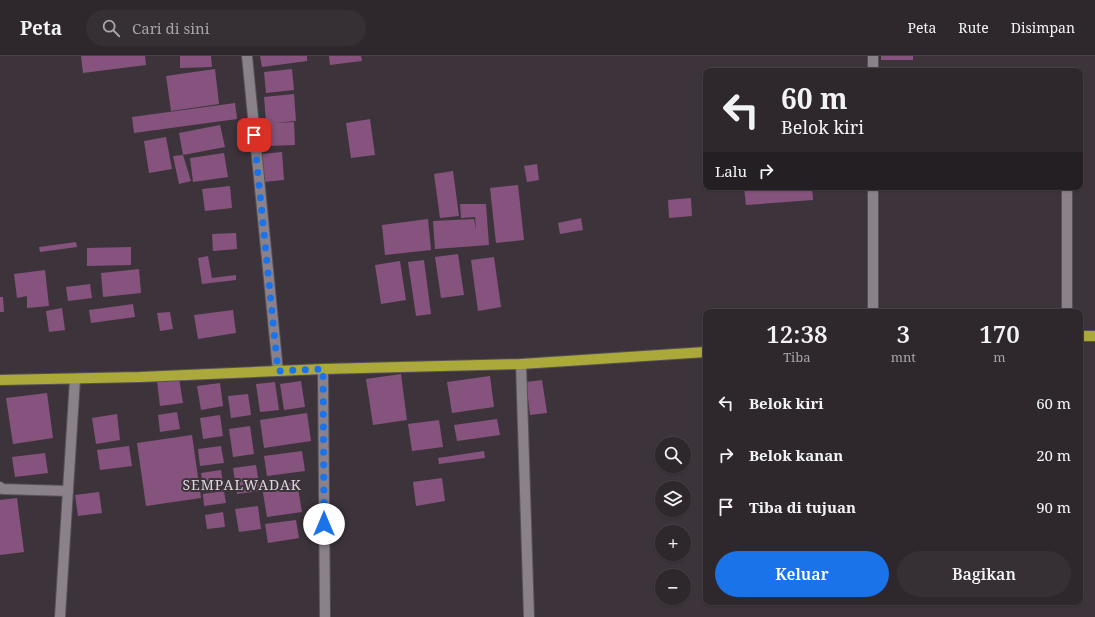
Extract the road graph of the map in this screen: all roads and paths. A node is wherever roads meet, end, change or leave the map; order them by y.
1 (247, 56) edge
2 (873, 56) edge
3 (873, 68) edge
4 (873, 190) edge
5 (1067, 190) edge
6 (874, 309) edge
7 (1067, 309) edge
8 (1083, 336) edge
9 (1095, 336) edge
10 (703, 352) edge
11 (521, 364) junction
12 (323, 369) junction
13 (278, 371) junction
14 (75, 379) junction
15 (0, 380) edge
16 (0, 487) edge
17 (68, 491) junction
18 (60, 617) edge
19 (325, 617) edge
20 (529, 617) edge

1 - 13 street
2 - 3 street
4 - 6 street
5 - 7 street
8 - 9 main road
10 - 11 main road
11 - 12 main road
11 - 20 street
12 - 13 main road
12 - 19 street
13 - 14 main road
14 - 15 main road
14 - 17 street
16 - 17 street
17 - 18 street

